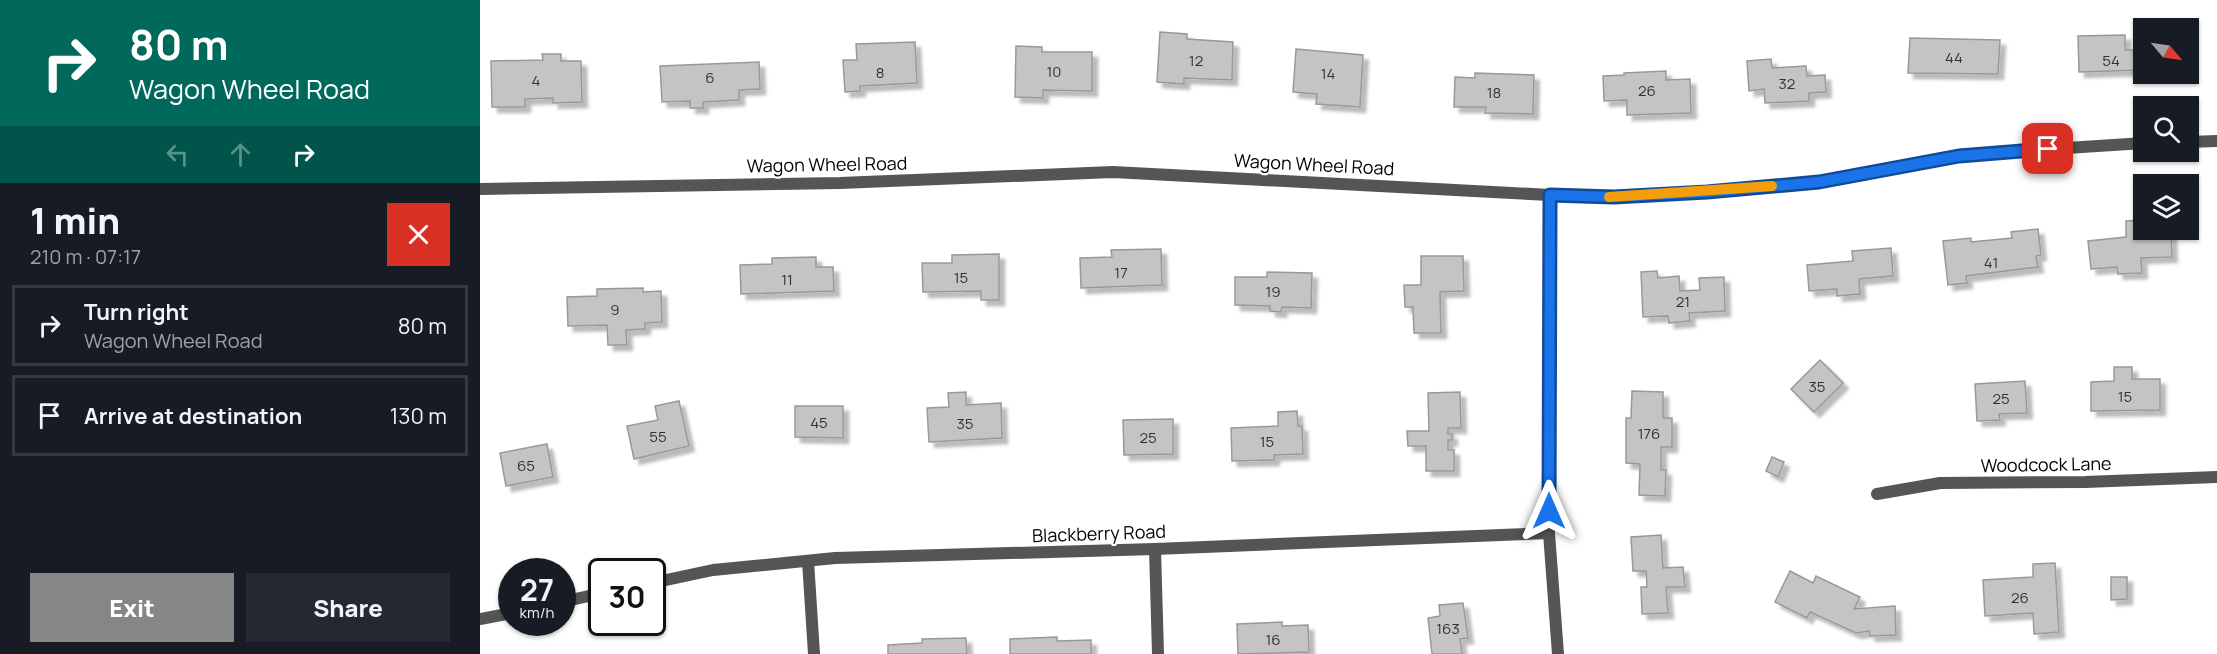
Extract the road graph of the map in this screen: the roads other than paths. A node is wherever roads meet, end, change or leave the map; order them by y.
1 (2217, 141) edge
2 (2199, 142) edge
3 (2133, 145) edge
4 (480, 189) edge
5 (1550, 195) junction
6 (2217, 477) edge
7 (1877, 494) dead end
8 (1549, 533) junction
9 (1155, 549) junction
10 (808, 561) junction
11 (666, 580) edge
12 (498, 615) edge
13 (480, 619) edge
14 (814, 654) edge
15 (1158, 654) edge
16 (1557, 654) edge

1 - 2 street
3 - 5 street, Wagon Wheel Road
4 - 5 street, Wagon Wheel Road
5 - 8 street
6 - 7 street, Woodcock Lane
8 - 9 street, Blackberry Road
8 - 16 street
9 - 10 street, Blackberry Road
9 - 15 street
10 - 11 street, Blackberry Road
10 - 14 street
12 - 13 street

